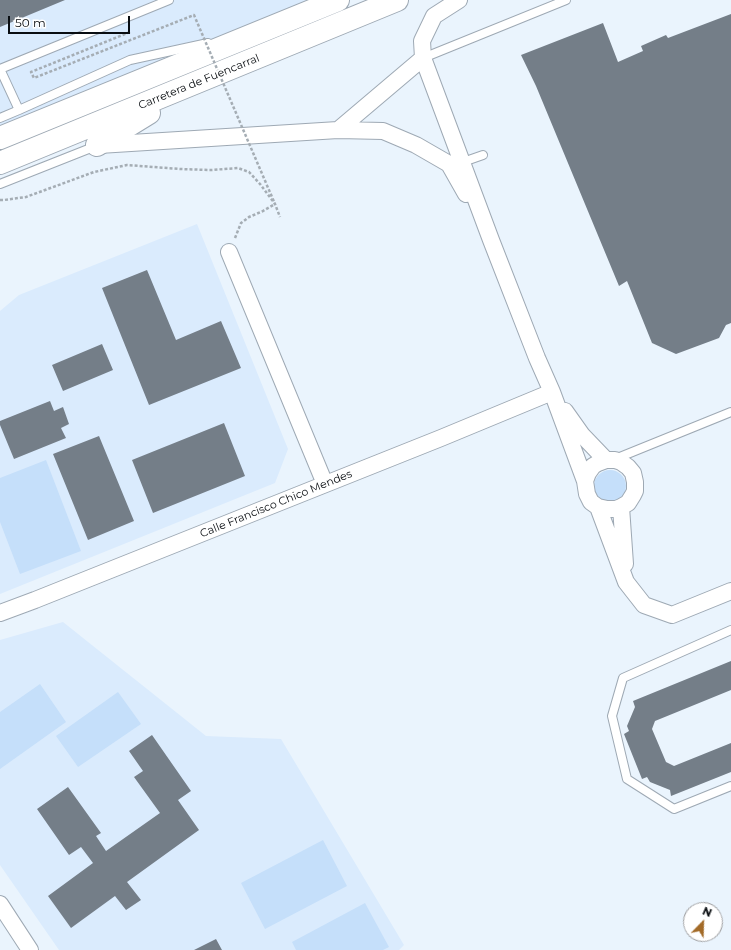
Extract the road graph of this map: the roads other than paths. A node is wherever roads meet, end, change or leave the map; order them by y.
1 (169, 0) edge
2 (338, 0) edge
3 (398, 0) edge
4 (459, 0) edge
5 (566, 0) edge
6 (262, 32) junction
7 (423, 58) junction
8 (0, 69) edge
9 (207, 78) junction
10 (19, 110) junction
11 (0, 118) edge
12 (338, 130) junction
13 (0, 138) edge
14 (97, 145) junction
15 (482, 155) dead end
16 (462, 162) junction
17 (0, 163) edge
18 (0, 184) edge
19 (491, 240) junction
20 (229, 252) road end
21 (552, 392) junction
22 (731, 412) edge
23 (610, 460) junction
24 (585, 481) junction
25 (325, 484) junction
26 (598, 507) junction
27 (621, 508) junction
28 (626, 582) junction
29 (731, 592) edge
30 (0, 613) edge
31 (731, 630) edge
32 (731, 786) edge
33 (0, 904) edge
34 (30, 950) edge

1 - 8 lane
2 - 6 highway, Carretera de Fuencarral
3 - 9 highway, Carretera de Fuencarral
4 - 7 street
5 - 7 lane
6 - 10 lane
6 - 13 highway, Carretera de Fuencarral
7 - 12 street
7 - 16 street
8 - 10 lane
9 - 14 highway
9 - 17 highway, Carretera de Fuencarral
10 - 11 lane
12 - 14 street
12 - 19 street
14 - 18 lane
15 - 16 lane
16 - 19 street
19 - 21 street
20 - 25 street
21 - 23 street
21 - 24 street
21 - 25 street, Calle Francisco Chico Mendes
22 - 23 lane
23 - 24 street
23 - 27 street
24 - 26 street
25 - 30 street, Calle Francisco Chico Mendes
26 - 27 street
26 - 28 street
27 - 28 street
28 - 29 street
31 - 32 lane
33 - 34 street

